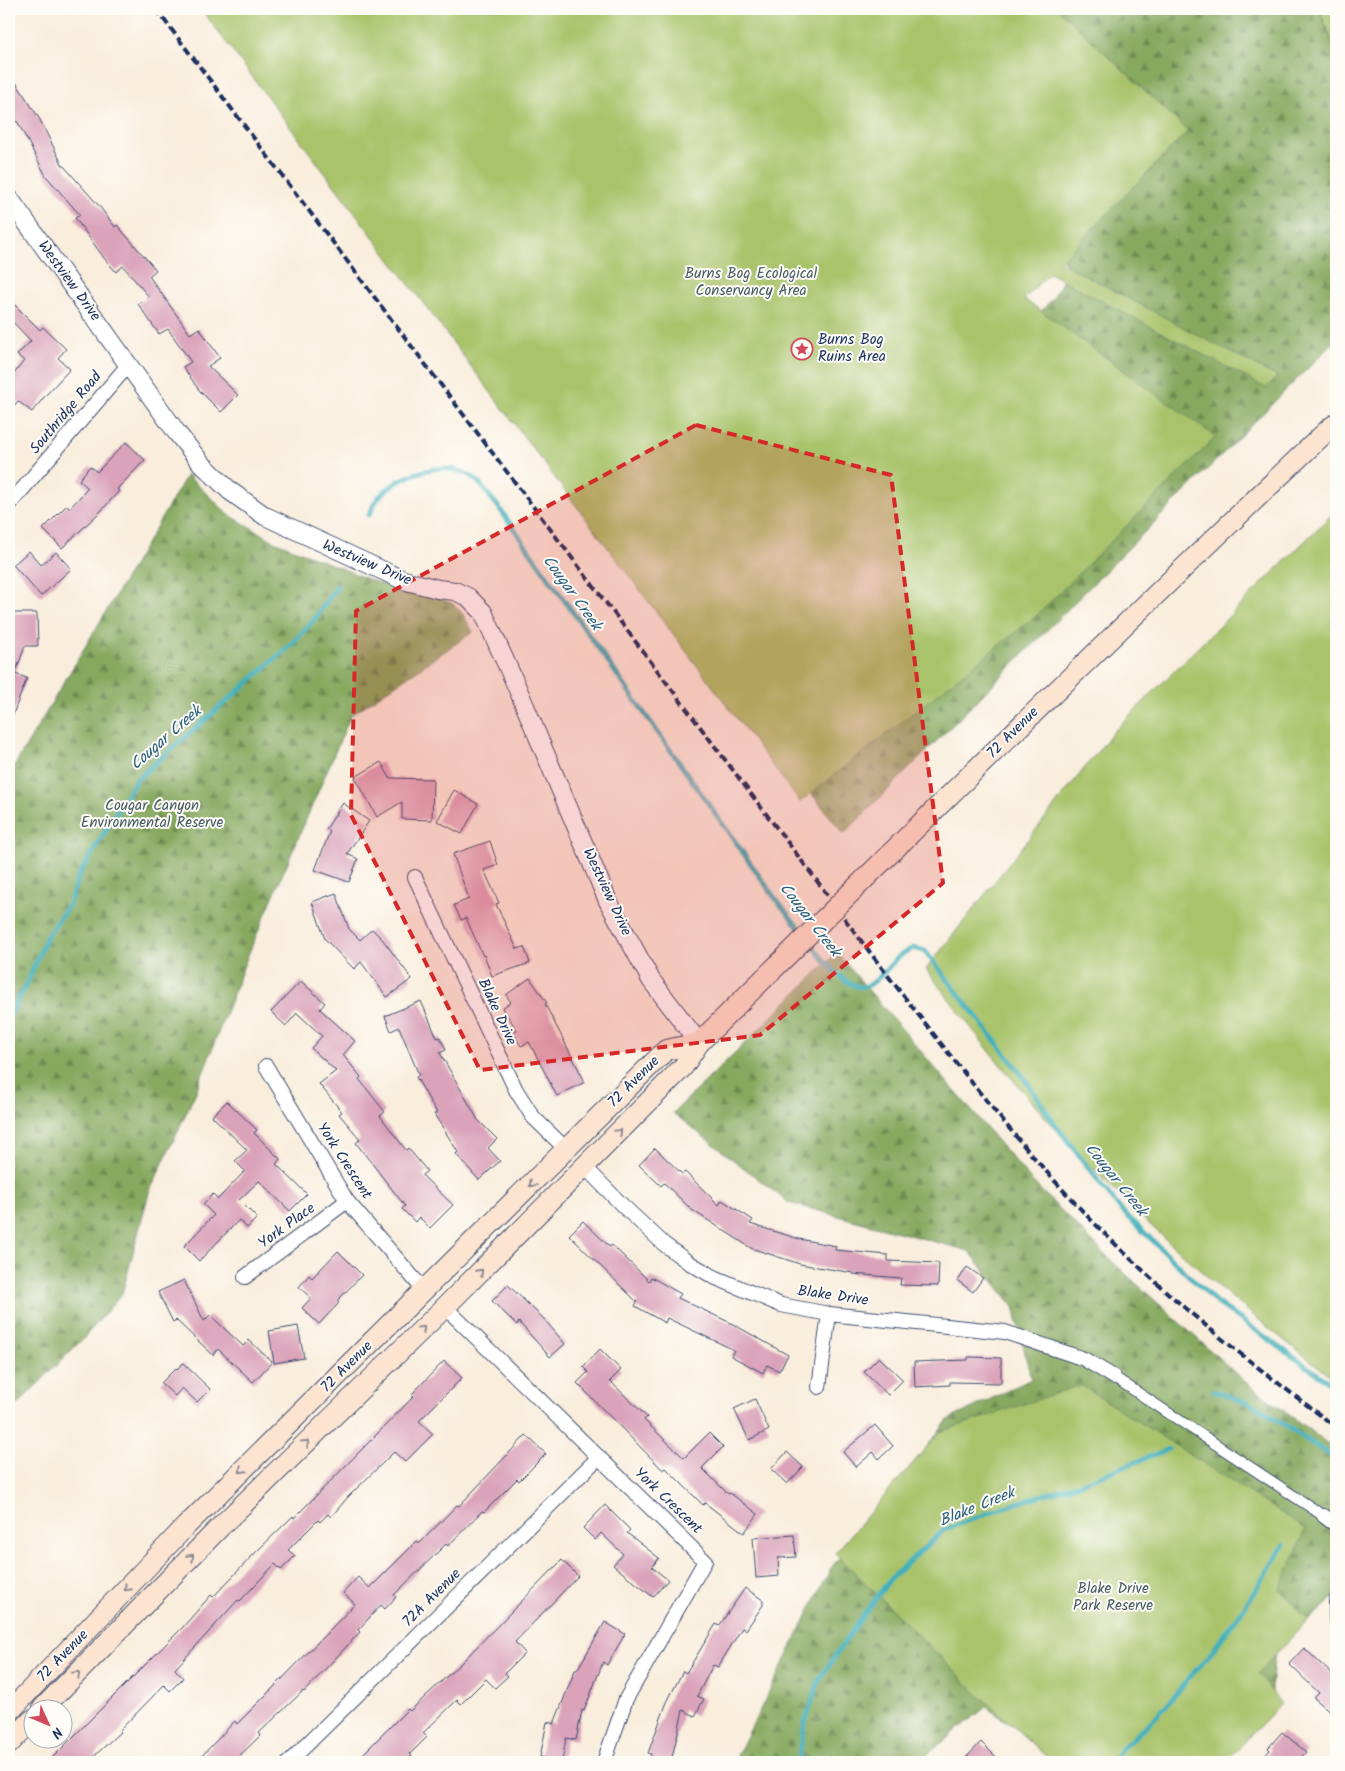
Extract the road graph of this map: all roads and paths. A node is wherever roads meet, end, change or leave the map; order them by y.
1 (9, 198) edge
2 (128, 364) junction
3 (1334, 424) edge
4 (9, 505) edge
5 (416, 877) dead end
6 (699, 1043) junction
7 (266, 1066) dead end
8 (566, 1149) junction
9 (584, 1166) junction
10 (348, 1201) junction
11 (245, 1276) dead end
12 (426, 1288) junction
13 (446, 1306) junction
14 (830, 1314) junction
15 (1114, 1377) joint
16 (819, 1387) dead end
17 (599, 1457) junction
18 (1324, 1516) joint
19 (1336, 1525) edge
20 (1336, 1601) edge
21 (1336, 1618) edge
22 (53, 1698) edge
23 (9, 1712) edge
24 (22, 1730) edge
25 (9, 1744) edge
26 (289, 1762) edge
27 (604, 1762) edge

1 - 2 street, Westview Drive
2 - 4 street, Southridge Road
2 - 6 street, Westview Drive
3 - 6 main road, 72 Avenue, bridge
5 - 8 street, Blake Drive
6 - 8 main road, 72 Avenue
9 -> 6 main road, 72 Avenue
7 - 10 street, York Crescent
8 -> 12 main road, 72 Avenue
13 -> 9 main road, 72 Avenue
9 - 14 street, Blake Drive
10 - 11 street, York Place
10 - 12 street, York Crescent
12 -> 23 main road, 72 Avenue
13 - 17 street, York Crescent
22 -> 13 main road, 72 Avenue
14 - 15 street, Blake Drive
14 - 16 street
15 - 18 street
17 - 26 street, 72A Avenue
17 - 27 street, York Crescent
18 - 19 street
20 - 21 street
24 - 25 main road

